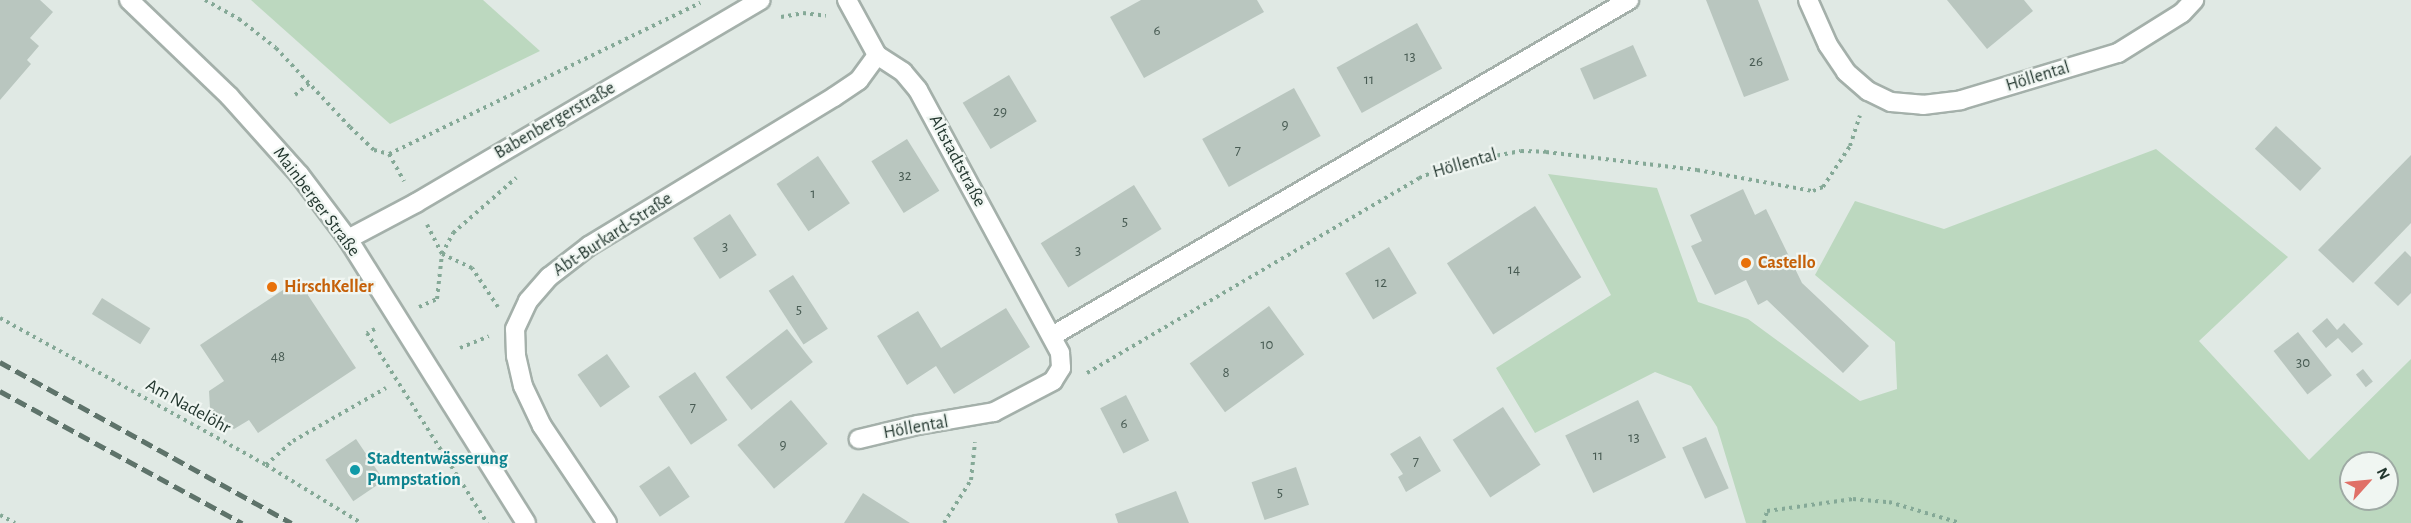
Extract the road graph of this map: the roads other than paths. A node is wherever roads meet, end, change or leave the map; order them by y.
1 (129, 0) edge
2 (761, 0) edge
3 (1629, 0) edge
4 (1808, 0) edge
5 (2193, 0) edge
6 (848, 2) edge
7 (877, 55) junction
8 (348, 239) junction
9 (1052, 336) junction
10 (859, 439) dead end
11 (526, 523) edge
12 (607, 523) edge

1 - 8 street, Mainberger Straße
2 - 8 street, Babenbergerstraße
3 - 9 street
4 - 5 street, Höllental
6 - 7 street, Altstadtstraße
7 - 9 street, Altstadtstraße
7 - 12 street, Abt-Burkard-Straße
8 - 11 street, Mainberger Straße
9 - 10 street, Höllental

